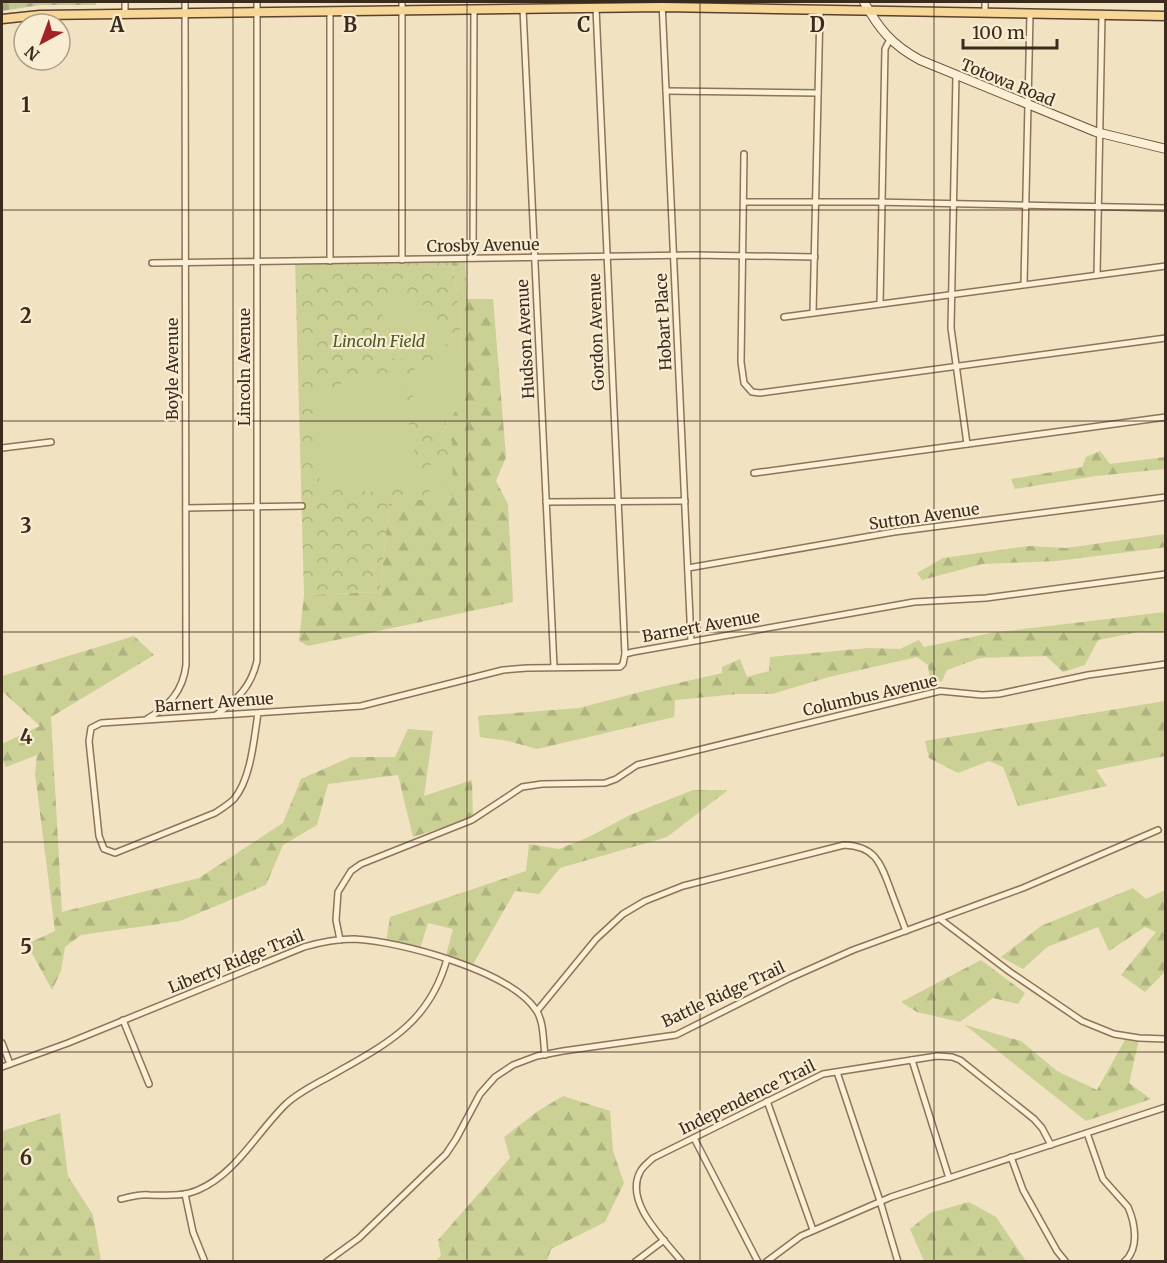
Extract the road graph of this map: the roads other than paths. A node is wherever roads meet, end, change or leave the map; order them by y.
1 (125, 2) edge
2 (185, 2) edge
3 (257, 2) edge
4 (864, 2) edge
5 (985, 2) edge
6 (662, 4) edge
7 (402, 6) edge
8 (596, 8) junction
9 (474, 9) junction
10 (523, 9) junction
11 (820, 9) junction
12 (330, 11) junction
13 (869, 11) junction
14 (257, 12) junction
15 (185, 13) junction
16 (985, 13) junction
17 (125, 14) junction
18 (1030, 14) junction
19 (1102, 15) junction
20 (1166, 15) edge
21 (2, 19) edge
22 (890, 39) junction
23 (956, 75) junction
24 (666, 91) junction
25 (818, 93) junction
26 (1028, 105) junction
27 (1100, 133) junction
28 (1166, 149) edge
29 (744, 154) dead end
30 (744, 202) junction
31 (816, 202) junction
32 (883, 202) junction
33 (954, 205) junction
34 (1027, 206) junction
35 (1098, 207) junction
36 (1166, 208) edge
37 (674, 256) junction
38 (743, 256) junction
39 (607, 257) junction
40 (815, 257) junction
41 (473, 258) junction
42 (535, 258) junction
43 (402, 260) junction
44 (330, 261) junction
45 (186, 262) junction
46 (257, 262) junction
47 (152, 263) dead end
48 (1166, 266) edge
49 (1097, 275) junction
50 (1024, 284) junction
51 (952, 294) junction
52 (880, 304) junction
53 (813, 313) junction
54 (784, 317) dead end
55 (1166, 338) edge
56 (956, 366) junction
57 (1166, 417) edge
58 (51, 442) dead end
59 (967, 444) junction
60 (2, 448) edge
61 (754, 473) dead end
62 (1166, 497) edge
63 (618, 501) junction
64 (685, 501) junction
65 (546, 502) junction
66 (302, 506) dead end
67 (258, 507) junction
68 (186, 508) junction
69 (688, 568) junction
70 (1166, 574) edge
71 (691, 641) junction
72 (625, 654) junction
73 (1166, 664) edge
74 (554, 667) junction
75 (258, 713) junction
76 (215, 715) junction
77 (146, 720) junction
78 (1158, 830) dead end
79 (940, 919) junction
80 (906, 932) junction
81 (340, 940) junction
82 (447, 959) junction
83 (537, 1011) junction
84 (123, 1020) junction
85 (1166, 1039) edge
86 (2, 1043) edge
87 (545, 1055) junction
88 (912, 1060) junction
89 (10, 1064) junction
90 (2, 1067) edge
91 (837, 1071) junction
92 (149, 1084) dead end
93 (767, 1101) junction
94 (1166, 1107) edge
95 (1087, 1133) junction
96 (694, 1138) junction
97 (1051, 1144) junction
98 (1011, 1157) junction
99 (949, 1178) junction
100 (185, 1194) junction
101 (121, 1198) dead end
102 (880, 1201) junction
103 (813, 1230) junction
104 (664, 1240) junction
105 (205, 1262) edge
106 (326, 1262) edge
107 (635, 1262) edge
108 (682, 1262) edge
109 (758, 1262) edge
110 (766, 1262) edge
111 (898, 1262) edge
112 (1066, 1262) edge
113 (1124, 1262) edge

1 - 17 street
2 - 15 street, Boyle Avenue
3 - 14 street, Lincoln Avenue
4 - 13 main road, Totowa Road
5 - 16 street
6 - 8 main road
6 - 11 main road
6 - 24 street, Hobart Place
7 - 9 main road
7 - 12 main road
7 - 43 street
8 - 10 main road
8 - 39 street, Gordon Avenue
9 - 10 main road
9 - 41 street
10 - 42 street, Hudson Avenue
11 - 13 main road
11 - 25 street
12 - 14 main road
12 - 44 street
13 - 16 main road
13 - 22 main road, Totowa Road
14 - 15 main road
14 - 46 street, Lincoln Avenue
15 - 17 main road
15 - 45 street, Boyle Avenue
16 - 18 main road
17 - 21 main road
18 - 19 main road
18 - 26 street
19 - 20 main road
19 - 27 street
22 - 23 main road, Totowa Road
22 - 32 street
23 - 26 main road, Totowa Road
23 - 33 street
24 - 25 street
24 - 37 street, Hobart Place
25 - 31 street
26 - 27 main road, Totowa Road
26 - 34 street
27 - 28 main road, Totowa Road
27 - 35 street
29 - 30 street
30 - 31 street
30 - 38 street
31 - 32 street
31 - 40 street
32 - 33 street
32 - 52 street
33 - 34 street
33 - 51 street
34 - 35 street
34 - 50 street
35 - 36 street
35 - 49 street
37 - 38 street, Crosby Avenue
37 - 39 street, Crosby Avenue
37 - 64 street, Hobart Place
38 - 40 street, Crosby Avenue
38 - 56 street
39 - 42 street, Crosby Avenue
39 - 63 street, Gordon Avenue
40 - 53 street
41 - 42 street, Crosby Avenue
41 - 43 street, Crosby Avenue
42 - 65 street, Hudson Avenue
43 - 44 street, Crosby Avenue
44 - 46 street, Crosby Avenue
45 - 46 street, Crosby Avenue
45 - 47 street, Crosby Avenue
45 - 68 street, Boyle Avenue
46 - 67 street, Lincoln Avenue
48 - 49 street
49 - 50 street
50 - 51 street
51 - 52 street
51 - 56 street
52 - 53 street
53 - 54 street
55 - 56 street
56 - 59 street
57 - 59 street
58 - 60 street
59 - 61 street
62 - 69 street, Sutton Avenue
63 - 64 street
63 - 65 street
63 - 72 street, Gordon Avenue
64 - 69 street, Hobart Place
65 - 74 street, Hudson Avenue
66 - 67 street
67 - 68 street
67 - 76 street, Lincoln Avenue
68 - 77 street, Boyle Avenue
69 - 71 street, Hobart Place
70 - 71 street, Barnert Avenue
71 - 72 street, Barnert Avenue
72 - 74 street, Barnert Avenue
73 - 81 street, Columbus Avenue
74 - 75 street, Barnert Avenue
75 - 76 street, Barnert Avenue
75 - 77 street, Barnert Avenue
76 - 77 street, Barnert Avenue
78 - 79 street, Battle Ridge Trail
79 - 80 street, Battle Ridge Trail
79 - 85 street
80 - 83 street
80 - 87 street, Battle Ridge Trail
81 - 82 street, Liberty Ridge Trail
81 - 84 street, Liberty Ridge Trail
82 - 83 street, Liberty Ridge Trail
82 - 100 street
83 - 87 street
84 - 89 street, Liberty Ridge Trail
84 - 92 street
86 - 89 street
87 - 106 street, Battle Ridge Trail
88 - 91 street, Independence Trail
88 - 97 street, Independence Trail
88 - 99 street
89 - 90 street, Liberty Ridge Trail
91 - 93 street, Independence Trail
91 - 102 street
93 - 96 street, Independence Trail
93 - 103 street
94 - 95 street
95 - 97 street
95 - 113 street
96 - 104 street, Independence Trail
96 - 109 street
97 - 98 street
98 - 99 street
98 - 112 street
99 - 102 street
100 - 101 street
100 - 105 street
102 - 103 street
102 - 111 street
103 - 110 street
104 - 107 street
104 - 108 street, Independence Trail

